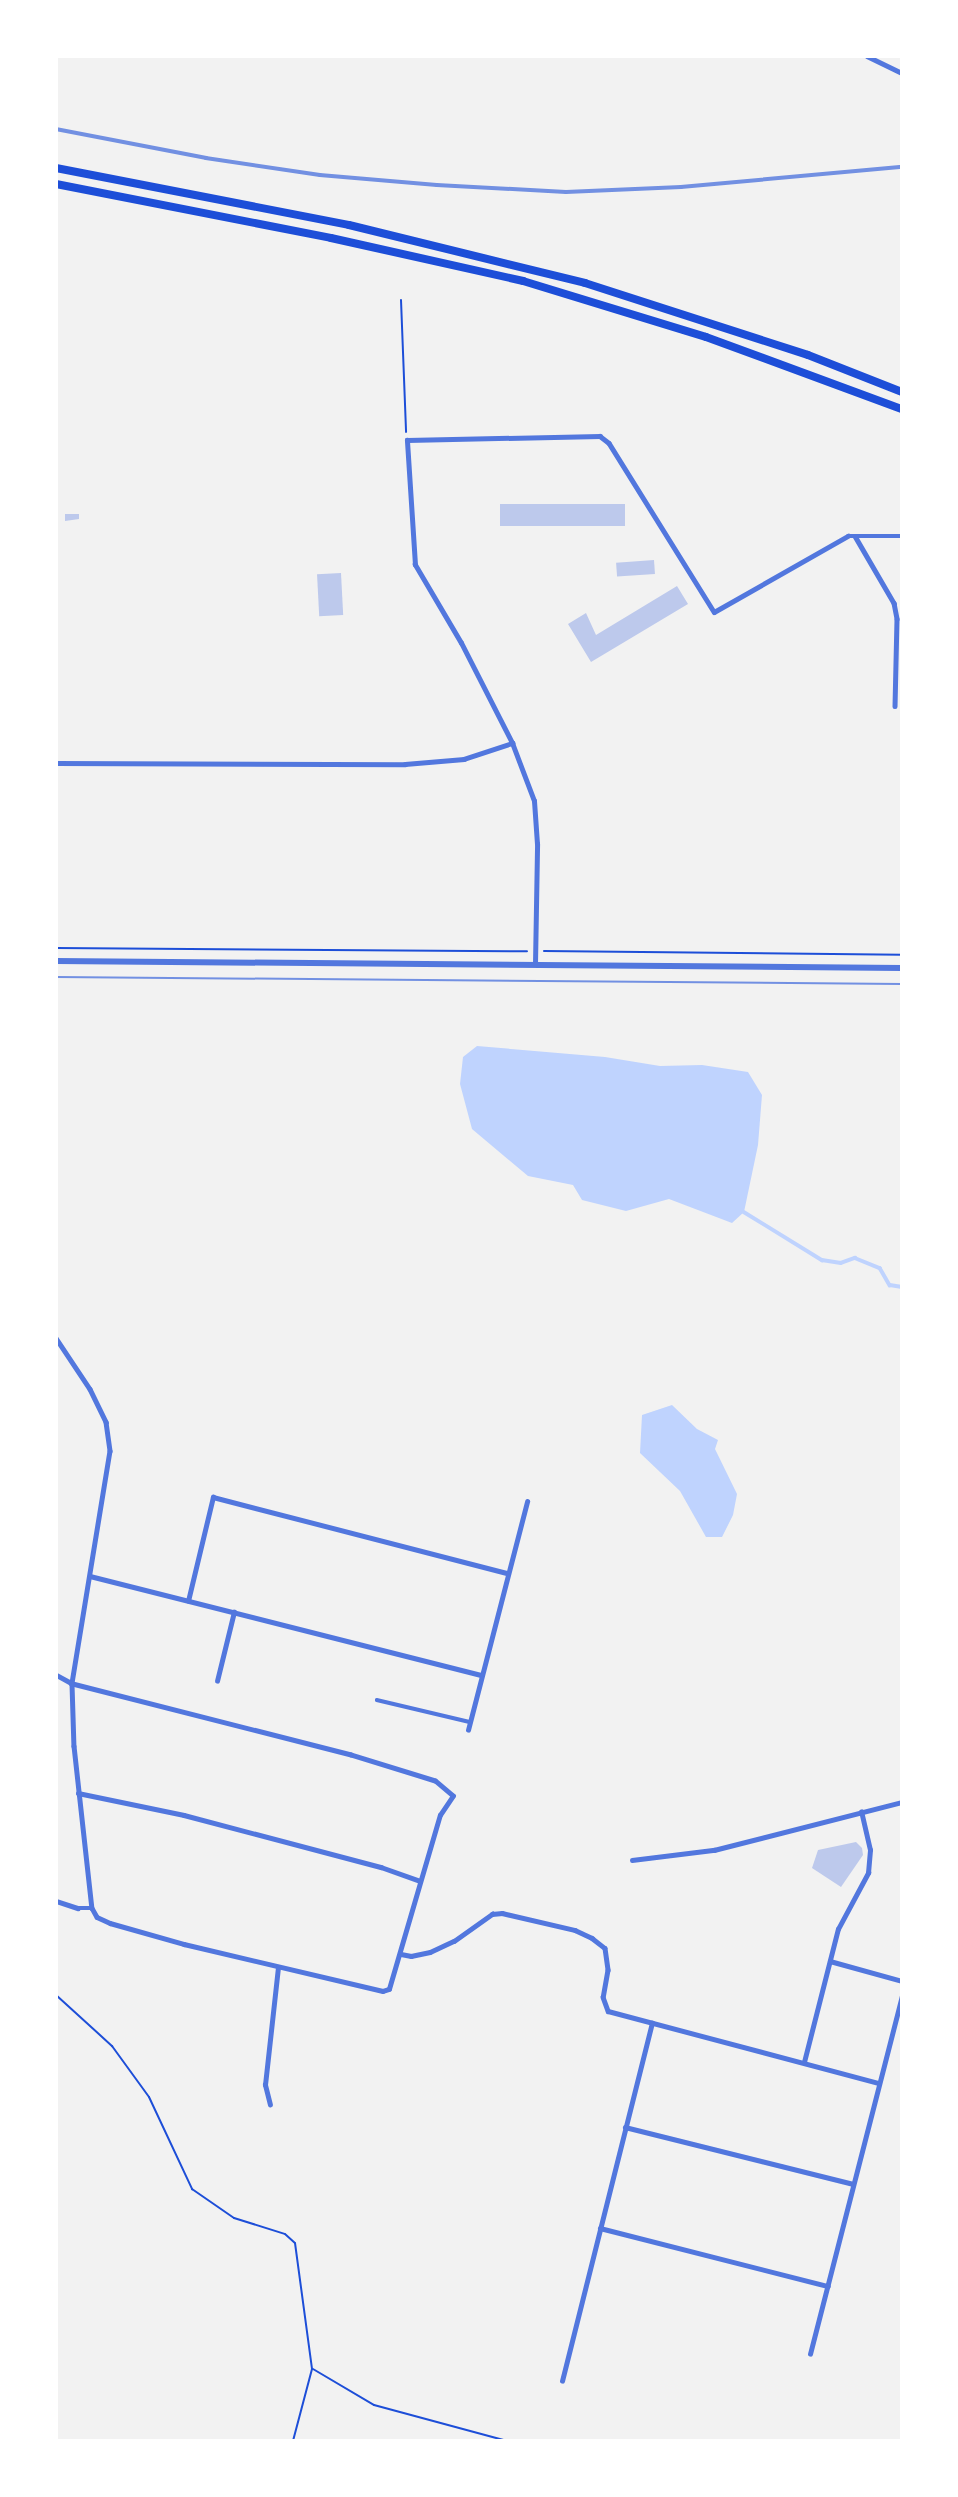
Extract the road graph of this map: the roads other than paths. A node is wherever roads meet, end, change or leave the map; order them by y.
1 (867, 56) edge
2 (902, 73) edge
3 (56, 169) edge
4 (56, 184) edge
5 (902, 392) edge
6 (902, 409) edge
7 (855, 536) junction
8 (902, 536) edge
9 (902, 700) edge
10 (512, 743) junction
11 (56, 763) edge
12 (56, 961) edge
13 (535, 964) junction
14 (902, 968) edge
15 (56, 1338) edge
16 (527, 1502) dead end
17 (507, 1573) junction
18 (90, 1576) junction
19 (188, 1601) junction
20 (234, 1612) junction
21 (56, 1675) edge
22 (482, 1675) junction
23 (217, 1681) dead end
24 (72, 1684) junction
25 (377, 1700) dead end
26 (470, 1722) junction
27 (468, 1730) dead end
28 (78, 1793) junction
29 (902, 1802) edge
30 (861, 1812) junction
31 (632, 1860) dead end
32 (420, 1881) junction
33 (56, 1901) edge
34 (92, 1908) junction
35 (401, 1954) junction
36 (830, 1961) junction
37 (278, 1968) junction
38 (902, 1981) edge
39 (902, 1994) edge
40 (652, 2023) junction
41 (804, 2062) junction
42 (880, 2083) junction
43 (270, 2105) dead end
44 (625, 2127) junction
45 (853, 2184) junction
46 (600, 2228) junction
47 (828, 2286) junction
48 (810, 2354) dead end
49 (562, 2381) dead end

1 - 2 street
3 - 5 main road
4 - 6 main road
7 - 8 street
7 - 9 street
7 - 10 street
10 - 11 street
10 - 13 street
12 - 13 street
13 - 14 street
15 - 18 street
16 - 17 street
17 - 19 street
17 - 22 street
18 - 19 street
18 - 24 street
19 - 20 street
20 - 22 street
20 - 23 street
21 - 24 street
22 - 26 street
24 - 28 street
24 - 32 street
25 - 26 street
26 - 27 street
28 - 32 street
28 - 34 street
29 - 30 street
30 - 31 street
30 - 36 street
32 - 35 street
33 - 34 street
34 - 37 street
35 - 37 street
35 - 40 street
36 - 38 street
36 - 41 street
37 - 43 street
39 - 42 street
40 - 41 street
40 - 44 street
41 - 42 street
42 - 45 street
44 - 45 street
44 - 46 street
45 - 47 street
46 - 47 street
46 - 49 street
47 - 48 street

